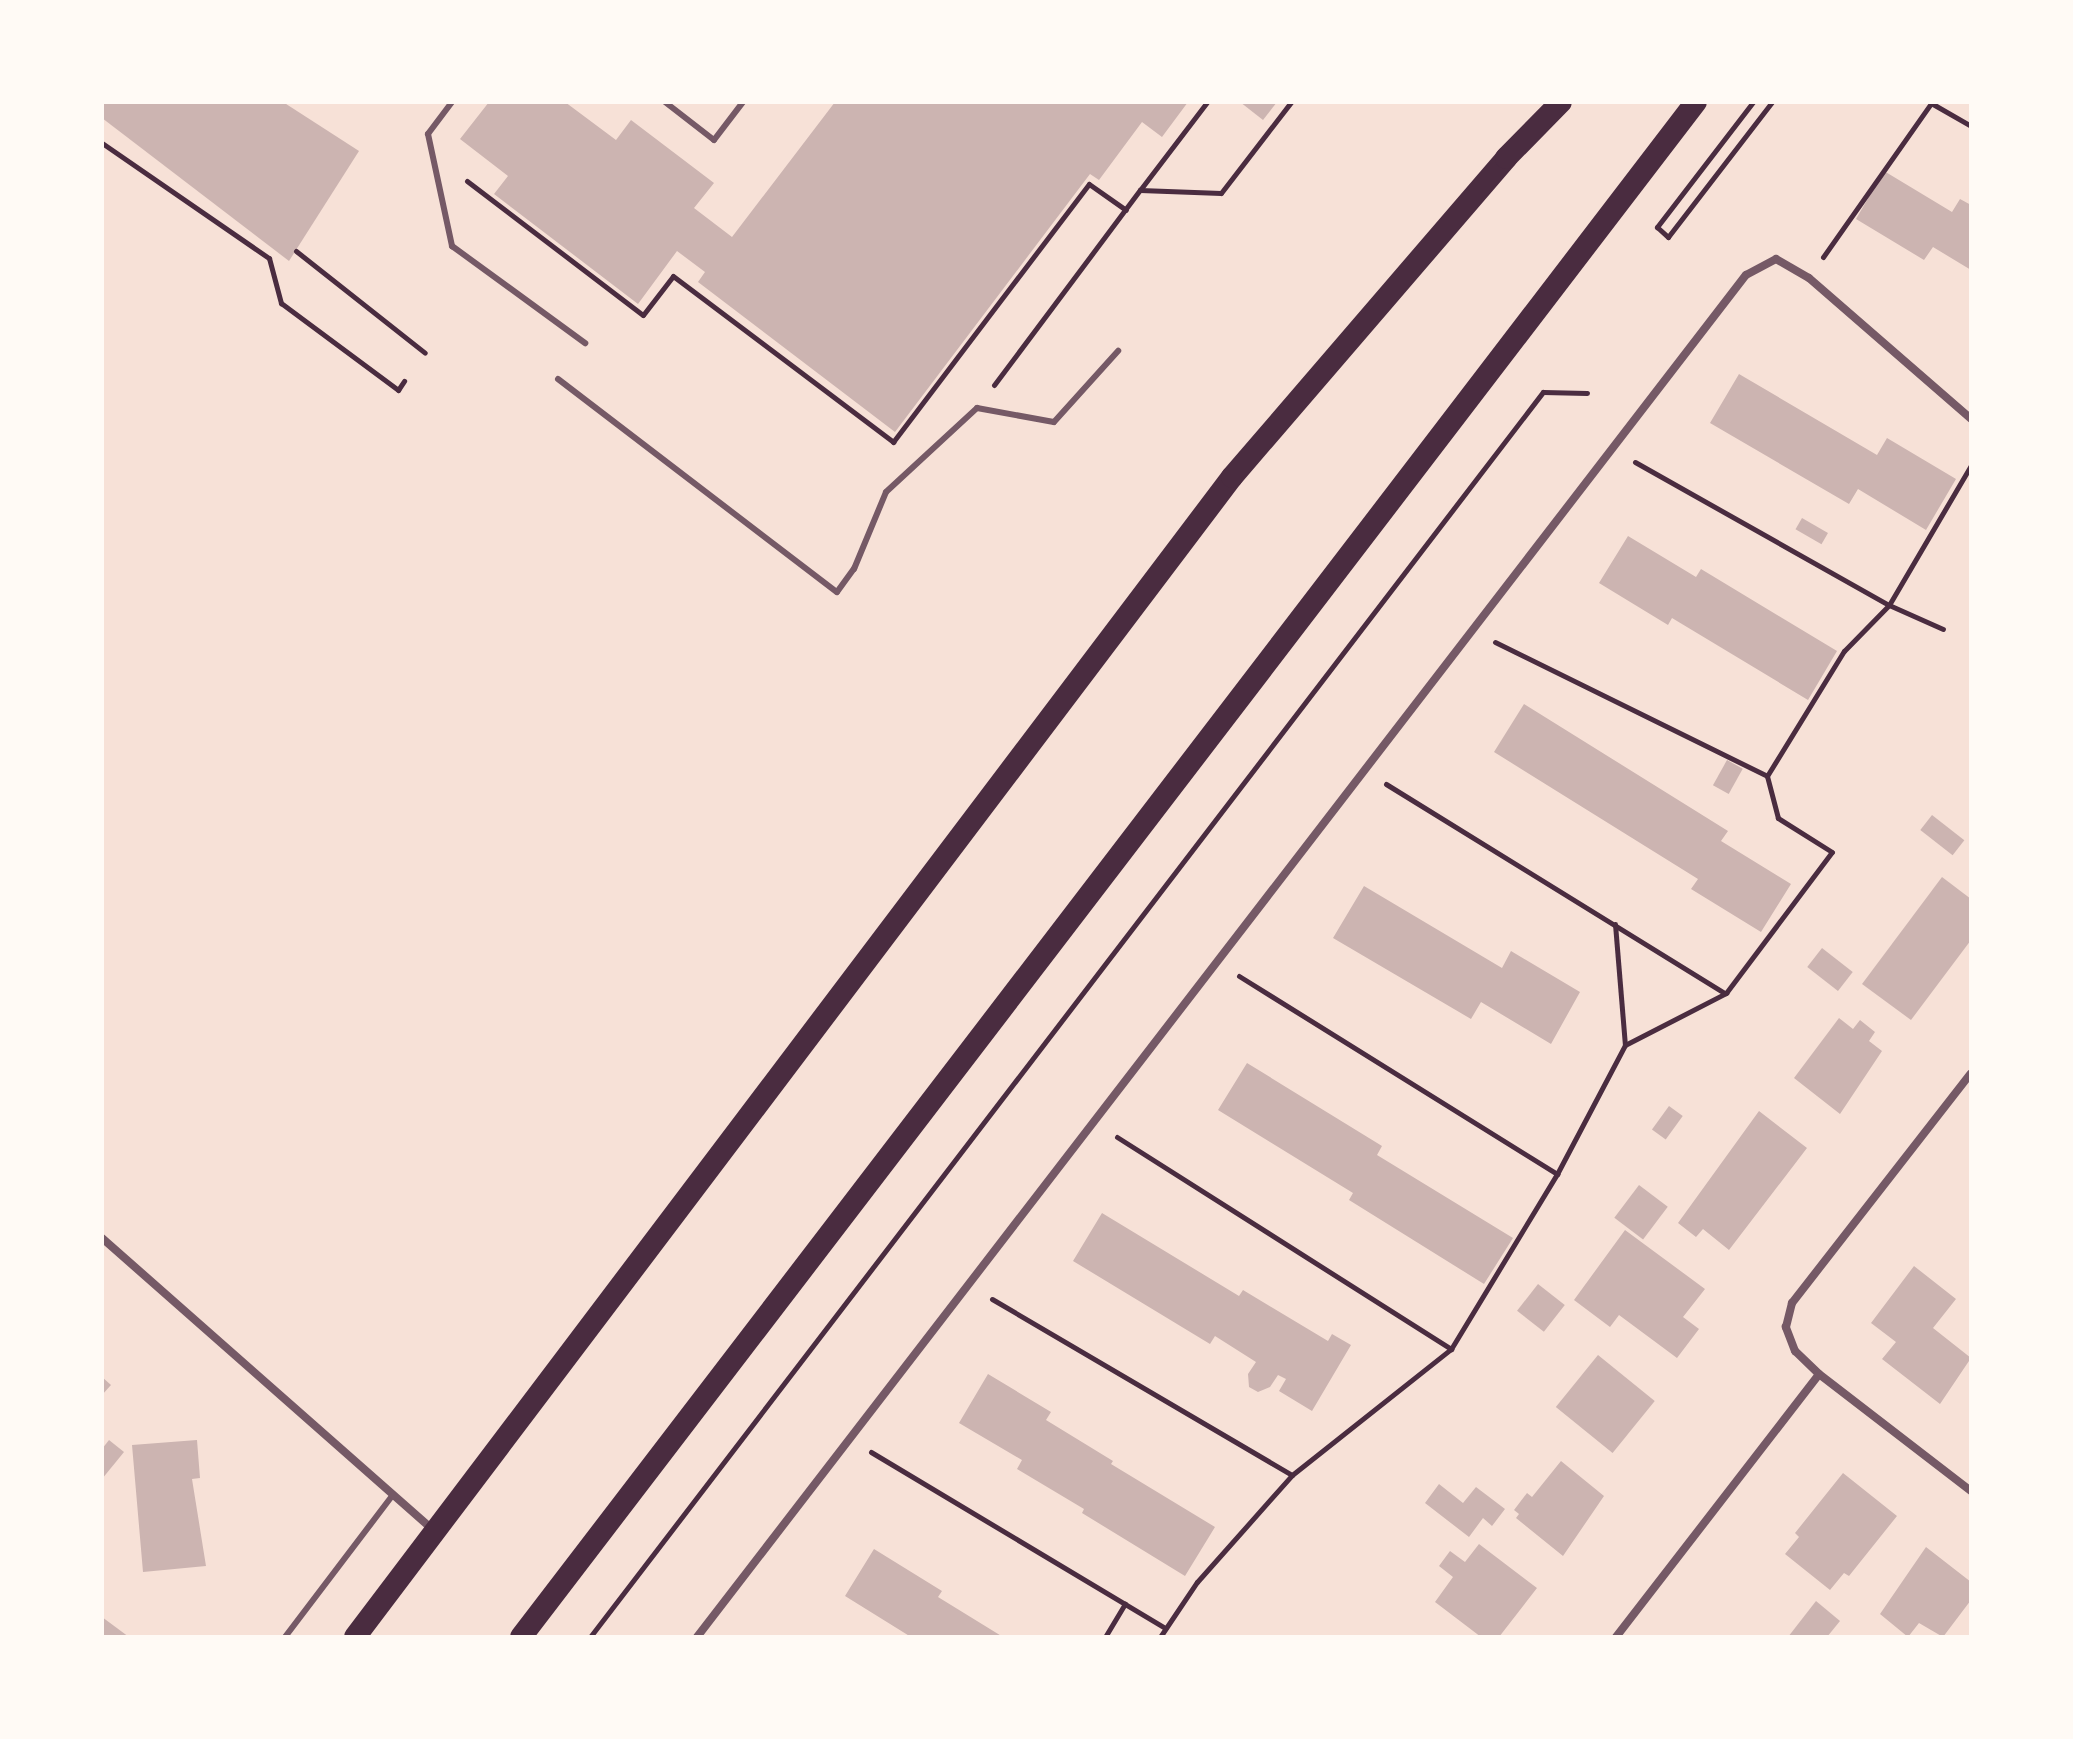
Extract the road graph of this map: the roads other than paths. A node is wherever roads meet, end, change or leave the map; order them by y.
1 (452, 102) edge
2 (665, 102) edge
3 (743, 102) edge
4 (1561, 102) edge
5 (1696, 102) edge
6 (585, 343) dead end
7 (1118, 351) dead end
8 (558, 379) dead end
9 (1971, 419) edge
10 (1971, 1073) edge
11 (102, 1238) edge
12 (1819, 1374) junction
13 (1971, 1491) edge
14 (392, 1496) junction
15 (435, 1532) junction
16 (285, 1637) edge
17 (355, 1637) edge
18 (521, 1637) edge
19 (697, 1637) edge
20 (1616, 1637) edge

1 - 6 lane
2 - 3 lane
4 - 15 highway
5 - 18 highway
7 - 8 lane
9 - 19 street
10 - 12 street
11 - 14 street
12 - 13 street
12 - 20 street
14 - 15 street
14 - 16 lane
15 - 17 highway

